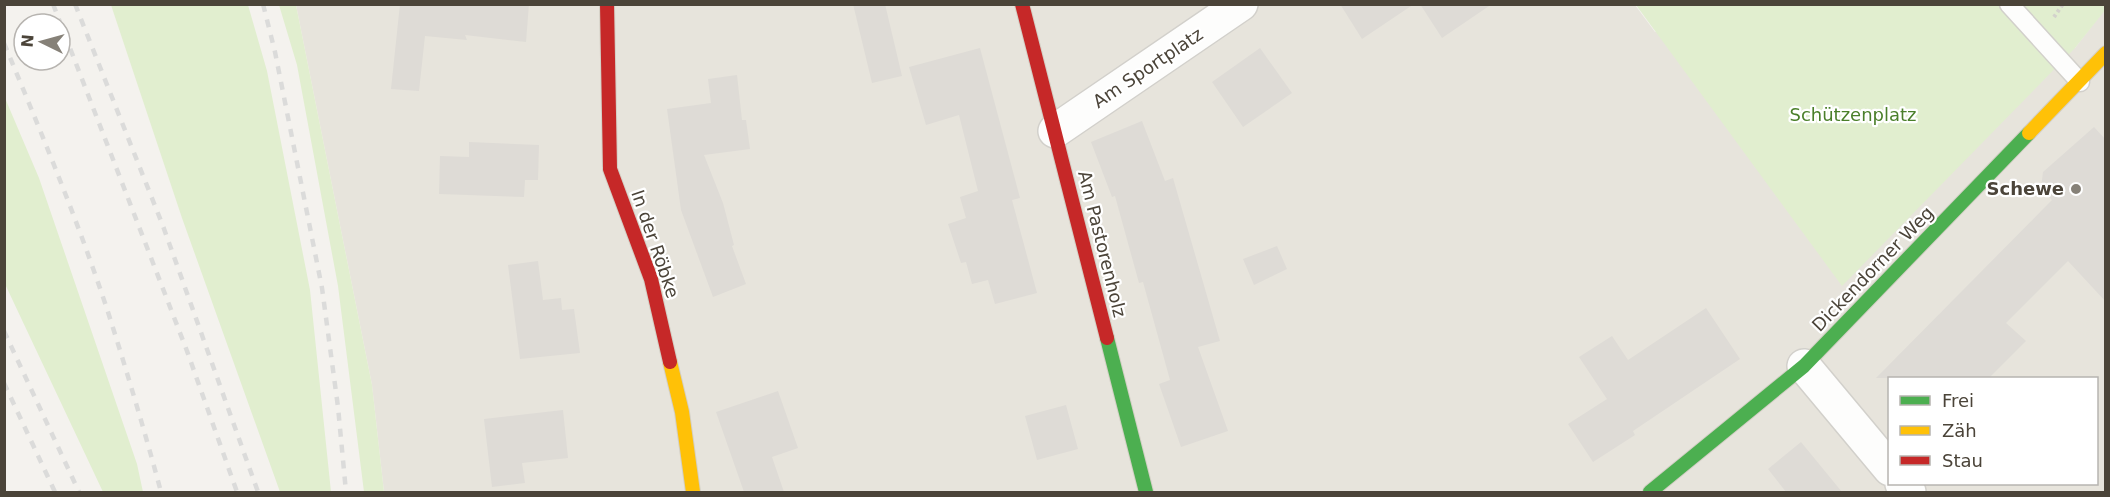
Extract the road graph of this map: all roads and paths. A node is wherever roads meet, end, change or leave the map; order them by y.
1 (607, 4) edge
2 (1022, 4) edge
3 (1242, 4) edge
4 (2010, 4) edge
5 (2097, 69) edge
6 (1055, 131) junction
7 (1804, 366) junction
8 (1888, 467) edge
9 (693, 492) edge
10 (1146, 492) edge
11 (1650, 492) edge

1 - 9 street, In der Röbke
2 - 6 street, Am Pastorenholz
3 - 6 street, Am Sportplatz
4 - 5 lane
5 - 7 street, Dickendorner Weg
6 - 10 street, Am Pastorenholz
7 - 8 street
7 - 11 street, Dickendorner Weg

